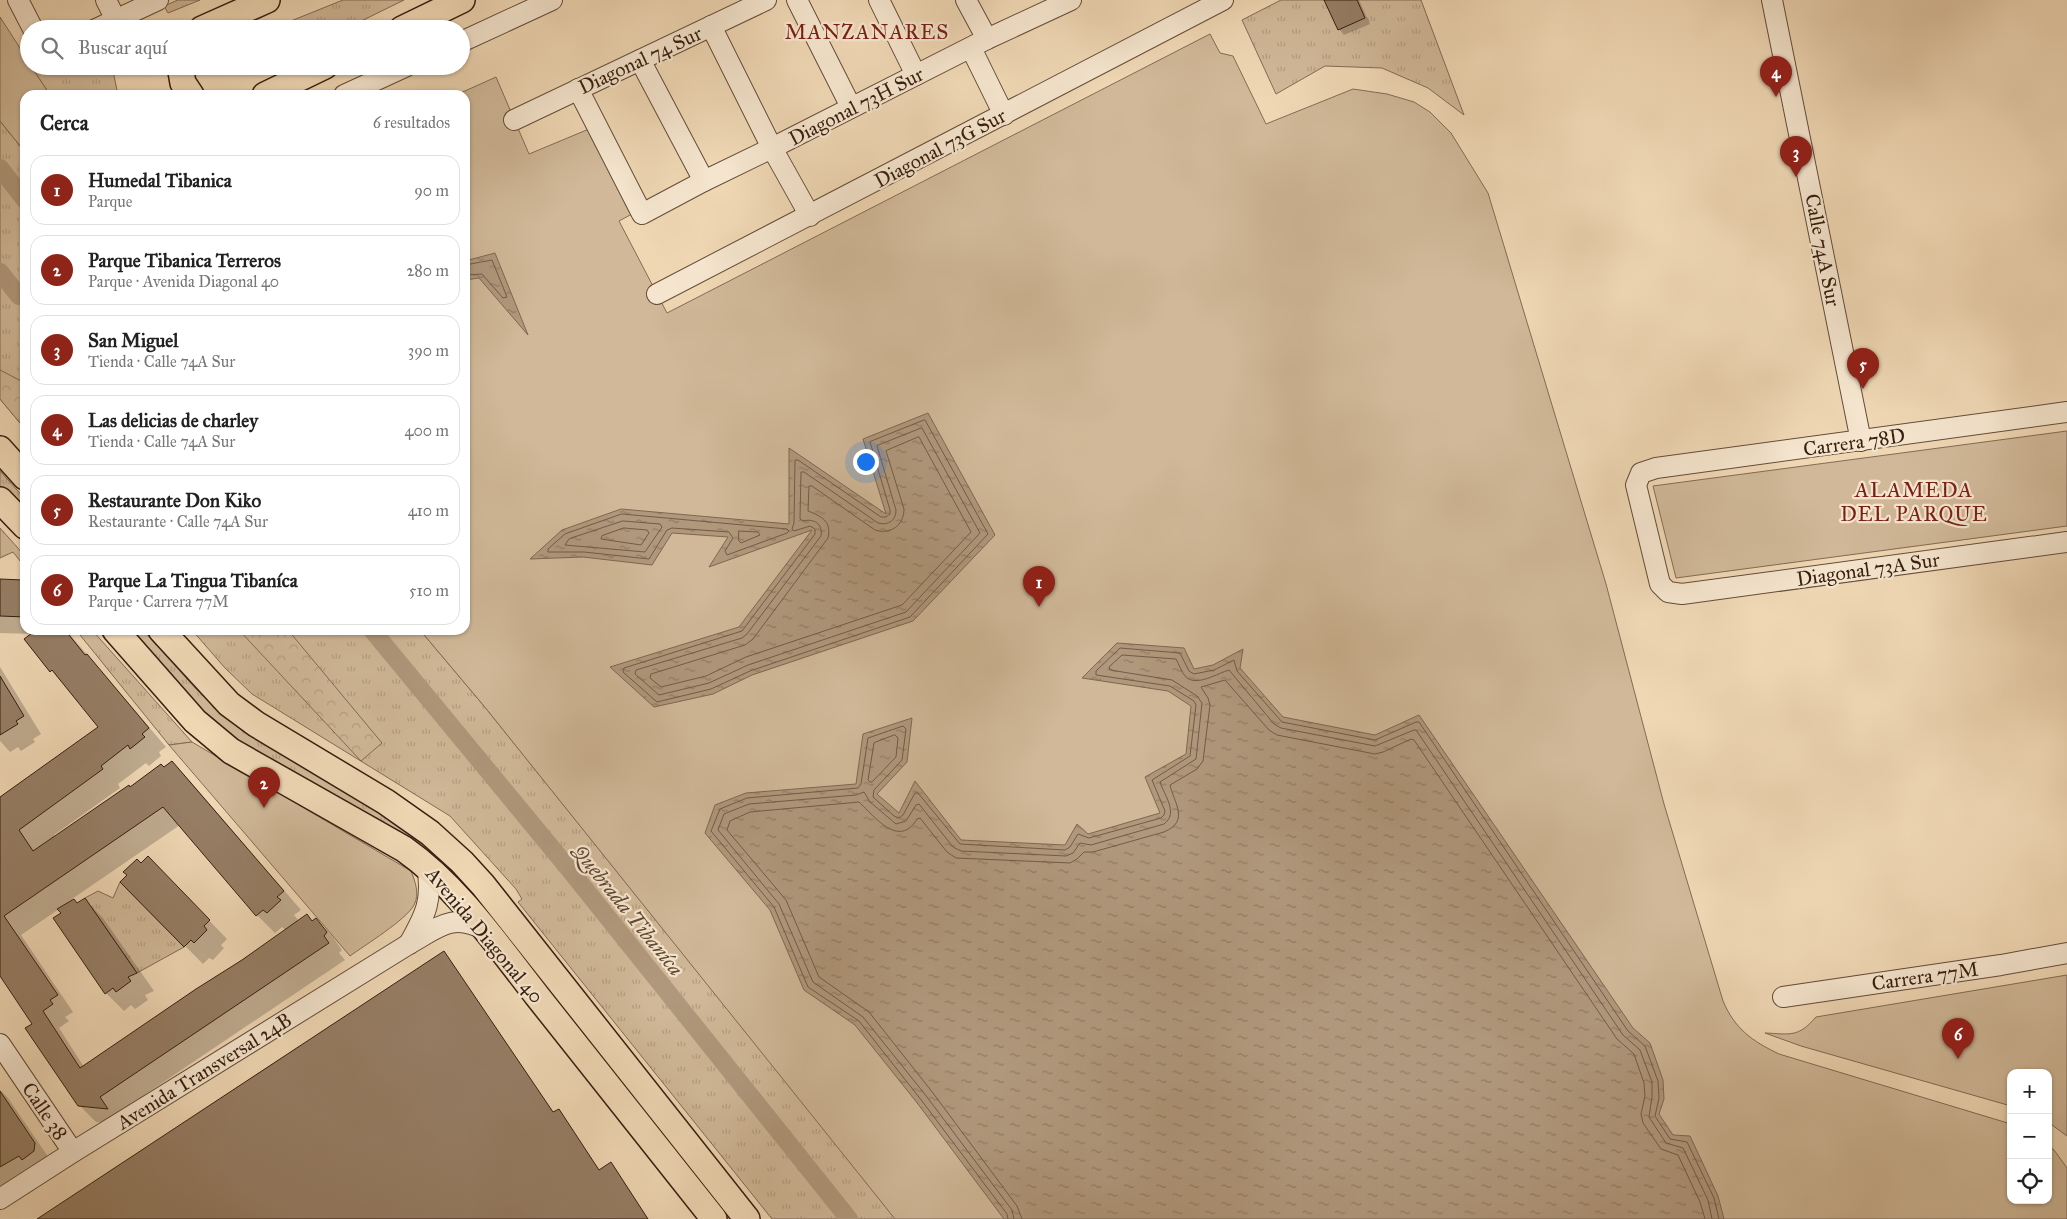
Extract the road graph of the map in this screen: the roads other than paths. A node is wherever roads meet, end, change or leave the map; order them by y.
1 (18, 0) edge
2 (106, 0) edge
3 (158, 0) edge
4 (267, 0) edge
5 (462, 0) edge
6 (552, 0) edge
7 (766, 0) edge
8 (797, 0) edge
9 (879, 0) edge
10 (966, 0) edge
11 (1071, 0) edge
12 (1223, 0) edge
13 (1772, 0) edge
14 (28, 20) edge
15 (116, 20) joint
16 (222, 20) edge
17 (421, 20) edge
18 (711, 26) junction
19 (470, 38) edge
20 (979, 44) junction
21 (640, 60) junction
22 (182, 75) edge
23 (306, 75) edge
24 (387, 75) edge
25 (916, 75) junction
26 (578, 89) junction
27 (188, 90) edge
28 (275, 90) edge
29 (355, 90) edge
30 (851, 107) junction
31 (1004, 115) junction
32 (514, 120) dead end
33 (772, 148) junction
34 (704, 181) junction
35 (810, 216) junction
36 (656, 294) dead end
37 (2067, 412) edge
38 (1861, 441) junction
39 (0, 449) edge
40 (20, 472) edge
41 (0, 500) edge
42 (20, 521) edge
43 (2067, 542) edge
44 (1668, 592) joint
45 (119, 635) edge
46 (165, 635) edge
47 (427, 865) junction
48 (485, 930) junction
49 (409, 944) junction
50 (2067, 953) edge
51 (1783, 997) dead end
52 (0, 1044) edge
53 (73, 1152) junction
54 (0, 1199) edge
55 (714, 1219) edge
56 (747, 1219) edge

1 - 14 street
2 - 15 street
3 - 15 street
4 - 16 main road
5 - 17 main road
6 - 19 street
7 - 18 street, Diagonal 74 Sur
8 - 30 street
9 - 25 street
10 - 20 street
11 - 20 street, Diagonal 73H Sur
12 - 31 street, Diagonal 73G Sur
13 - 38 street, Calle 74A Sur
18 - 21 street, Diagonal 74 Sur
18 - 33 street
20 - 25 street, Diagonal 73H Sur
20 - 31 street
21 - 26 street, Diagonal 74 Sur
21 - 34 street
22 - 27 main road
23 - 28 main road
24 - 29 street
25 - 30 street, Diagonal 73H Sur
26 - 32 street, Diagonal 74 Sur
26 - 34 street, Diagonal 73H Sur
30 - 33 street, Diagonal 73H Sur
31 - 35 street, Diagonal 73G Sur
33 - 34 street, Diagonal 73H Sur
33 - 35 street
35 - 36 street, Diagonal 73G Sur
37 - 38 street, Carrera 78D
38 - 44 street, Carrera 78D
39 - 40 main road
41 - 42 main road
43 - 44 street, Diagonal 73A Sur
45 - 47 main road, Avenida Diagonal 40
46 - 56 main road, Avenida Diagonal 40
47 - 48 main road, Avenida Diagonal 40
47 - 49 street, Avenida Transversal 24B
48 - 49 street, Avenida Transversal 24B
48 - 55 main road, Avenida Diagonal 40
49 - 53 street, Avenida Transversal 24B
50 - 51 street, Carrera 77M
52 - 53 street, Calle 38
53 - 54 street, Avenida Transversal 24B

